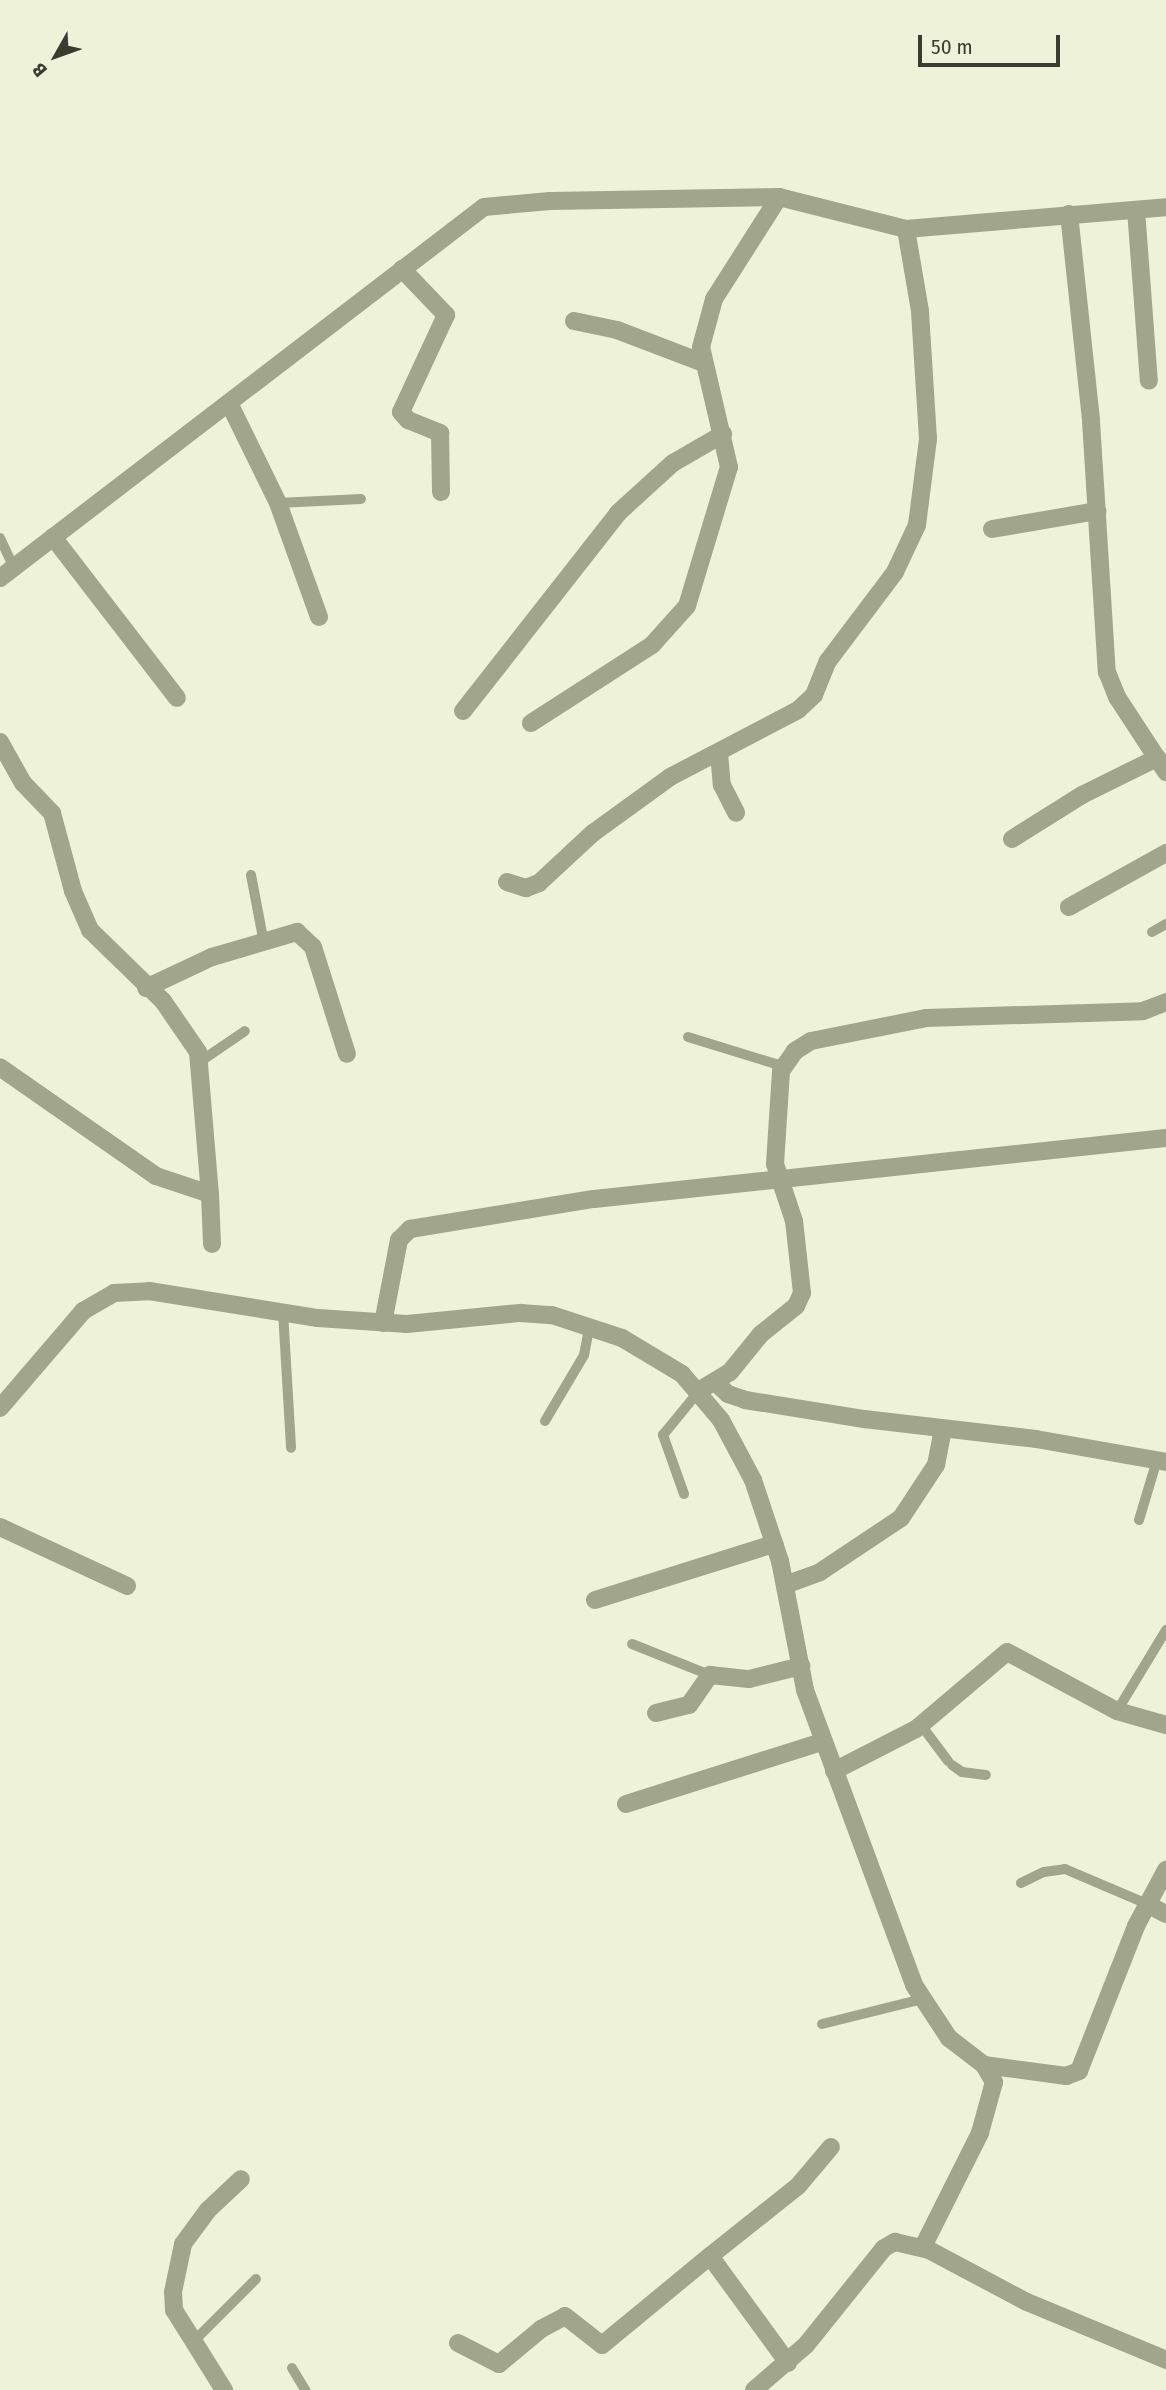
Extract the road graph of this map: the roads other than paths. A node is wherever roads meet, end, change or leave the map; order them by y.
1 (779, 197) junction
2 (1166, 207) edge
3 (1136, 210) junction
4 (1069, 214) junction
5 (906, 229) junction
6 (402, 269) junction
7 (574, 321) dead end
8 (701, 362) junction
9 (1149, 381) dead end
10 (230, 405) junction
11 (723, 434) junction
12 (441, 492) dead end
13 (362, 499) dead end
14 (278, 503) junction
15 (1097, 511) junction
16 (992, 529) dead end
17 (53, 537) junction
18 (0, 538) edge
19 (7, 573) edge
20 (319, 617) dead end
21 (177, 698) dead end
22 (463, 711) dead end
23 (531, 723) dead end
24 (0, 742) edge
25 (719, 753) junction
26 (1161, 765) edge
27 (736, 813) dead end
28 (1012, 839) dead end
29 (1166, 853) edge
30 (251, 875) dead end
31 (507, 881) dead end
32 (1069, 907) dead end
33 (1166, 924) edge
34 (1152, 932) dead end
35 (263, 938) junction
36 (146, 988) junction
37 (1166, 1002) edge
38 (245, 1031) dead end
39 (688, 1037) dead end
40 (346, 1054) dead end
41 (201, 1061) junction
42 (782, 1066) junction
43 (0, 1067) edge
44 (1166, 1138) edge
45 (779, 1182) junction
46 (210, 1194) junction
47 (212, 1244) dead end
48 (283, 1312) junction
49 (383, 1323) junction
50 (590, 1325) junction
51 (707, 1386) junction
52 (0, 1408) edge
53 (545, 1421) dead end
54 (943, 1429) junction
55 (291, 1448) dead end
56 (1161, 1461) edge
57 (684, 1494) dead end
58 (1139, 1520) dead end
59 (0, 1527) edge
60 (775, 1544) junction
61 (785, 1585) junction
62 (127, 1586) dead end
63 (594, 1600) dead end
64 (1166, 1630) edge
65 (632, 1644) dead end
66 (801, 1666) junction
67 (710, 1675) junction
68 (1117, 1712) junction
69 (656, 1713) dead end
70 (921, 1725) junction
71 (1166, 1725) edge
72 (822, 1742) junction
73 (834, 1771) junction
74 (986, 1775) dead end
75 (626, 1804) dead end
76 (1166, 1871) edge
77 (1021, 1883) dead end
78 (1147, 1904) junction
79 (1166, 1914) edge
80 (922, 1999) junction
81 (822, 2024) dead end
82 (984, 2065) junction
83 (831, 2147) dead end
84 (241, 2179) dead end
85 (923, 2247) junction
86 (710, 2256) junction
87 (256, 2279) dead end
88 (193, 2342) junction
89 (458, 2343) dead end
90 (1166, 2360) edge
91 (788, 2363) junction
92 (292, 2368) dead end
93 (224, 2390) edge
94 (305, 2390) edge
95 (754, 2390) edge

1 - 5 street
1 - 6 street
1 - 8 street
2 - 3 street
3 - 4 street
3 - 9 street
4 - 5 street
4 - 15 street
5 - 25 street
6 - 10 street
6 - 12 street
7 - 8 street
8 - 11 street
10 - 14 street
10 - 17 street
11 - 22 street
11 - 23 street
13 - 14 lane
14 - 20 street
15 - 16 street
15 - 26 street
17 - 19 street
17 - 21 street
18 - 19 lane
24 - 36 street
25 - 27 street
25 - 31 street
26 - 28 street
29 - 32 street
30 - 35 lane
33 - 34 lane
35 - 36 street
35 - 40 street
36 - 41 street
37 - 42 street
38 - 41 lane
39 - 42 lane
41 - 46 street
42 - 45 street
43 - 46 street
44 - 45 street
45 - 49 street
45 - 51 street
46 - 47 street
48 - 49 street
48 - 52 street
48 - 55 lane
49 - 50 street
50 - 51 street
50 - 53 lane
51 - 54 street
51 - 57 lane
51 - 60 street
54 - 56 street
54 - 61 street
56 - 58 lane
59 - 62 street
60 - 61 street
60 - 63 street
61 - 66 street
64 - 68 lane
65 - 67 lane
66 - 67 street
66 - 72 street
67 - 69 street
68 - 70 street
68 - 71 street
70 - 73 street
70 - 74 lane
72 - 73 street
72 - 75 street
73 - 80 street
76 - 78 street
77 - 78 lane
78 - 79 street
78 - 82 street
80 - 81 lane
80 - 82 street
82 - 85 street
83 - 86 street
84 - 88 street
85 - 90 street
85 - 91 street
86 - 89 street
86 - 91 street
87 - 88 lane
88 - 93 street
91 - 95 street
92 - 94 lane

